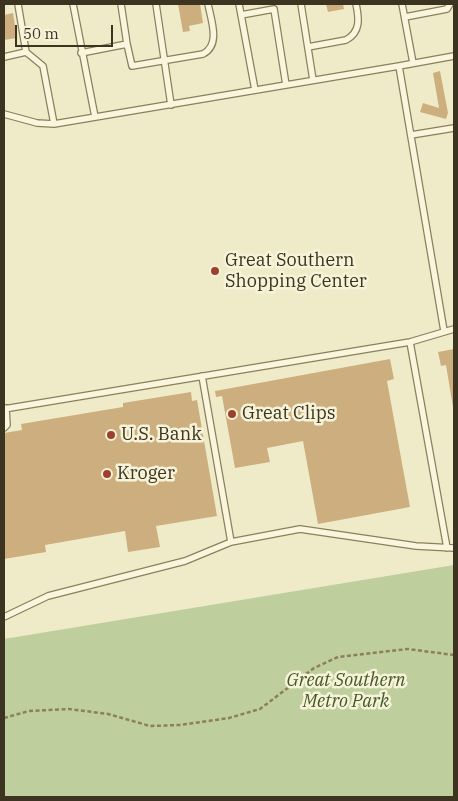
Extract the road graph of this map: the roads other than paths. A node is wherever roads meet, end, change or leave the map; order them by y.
1 (18, 4) edge
2 (72, 4) edge
3 (121, 4) edge
4 (156, 4) edge
5 (208, 4) edge
6 (239, 4) edge
7 (301, 4) edge
8 (356, 4) edge
9 (402, 4) edge
10 (450, 4) edge
11 (241, 15) junction
12 (405, 17) junction
13 (128, 44) junction
14 (308, 47) junction
15 (26, 52) junction
16 (81, 52) junction
17 (454, 56) edge
18 (4, 57) edge
19 (165, 60) junction
20 (413, 63) junction
21 (399, 66) junction
22 (314, 80) junction
23 (286, 85) junction
24 (255, 90) junction
25 (170, 105) junction
26 (4, 114) edge
27 (95, 118) junction
28 (54, 124) junction
29 (454, 128) edge
30 (411, 135) junction
31 (454, 329) edge
32 (444, 331) junction
33 (410, 342) junction
34 (202, 376) junction
35 (5, 408) edge
36 (4, 428) edge
37 (231, 542) junction
38 (451, 548) edge
39 (4, 617) edge

1 - 15 lane
2 - 16 lane
3 - 13 lane
4 - 19 lane
5 - 19 lane
6 - 11 lane
7 - 14 lane
8 - 14 lane
9 - 12 lane
10 - 12 lane
11 - 23 lane
11 - 24 lane
12 - 20 lane
13 - 16 lane
13 - 19 lane
14 - 22 lane
15 - 18 lane
15 - 28 lane
16 - 27 lane
17 - 20 lane
19 - 25 lane
20 - 21 lane
21 - 22 lane
21 - 30 lane
22 - 23 lane
23 - 24 lane
24 - 25 lane
25 - 27 lane
26 - 28 lane
27 - 28 lane
29 - 30 lane
30 - 32 lane
31 - 32 lane
32 - 33 lane
33 - 34 lane
33 - 38 lane
34 - 35 lane
34 - 37 lane
35 - 36 lane
37 - 38 lane
37 - 39 lane

